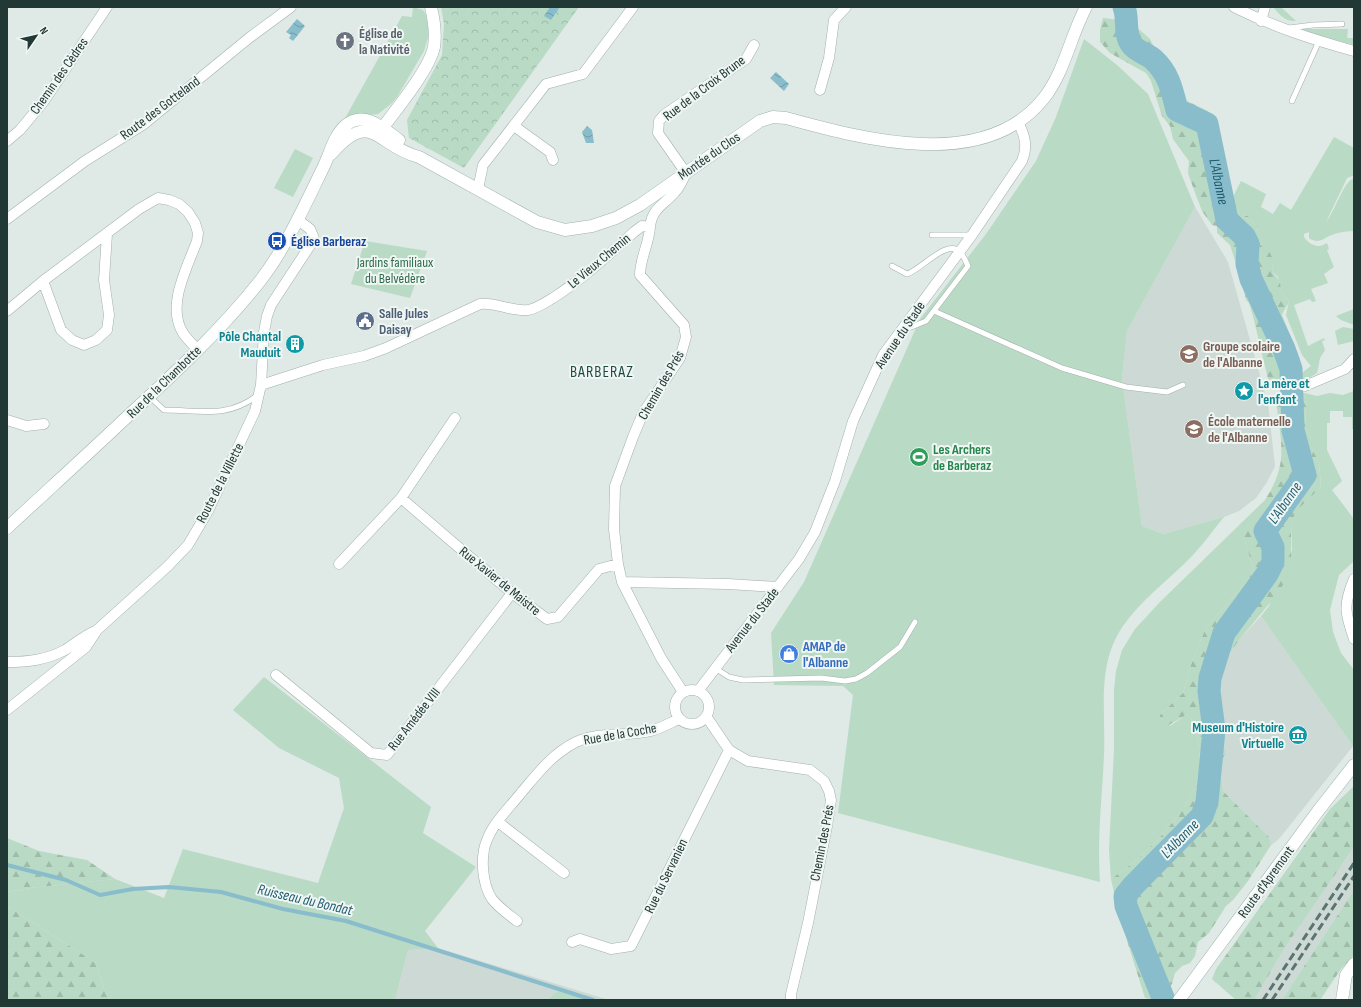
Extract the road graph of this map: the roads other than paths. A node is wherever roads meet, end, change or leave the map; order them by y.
1 (107, 7) edge
2 (291, 7) edge
3 (431, 7) edge
4 (633, 7) edge
5 (846, 7) edge
6 (1086, 7) edge
7 (1234, 7) edge
8 (1265, 7) edge
9 (1261, 21) junction
10 (1342, 24) dead end
11 (1282, 30) junction
12 (1319, 41) junction
13 (754, 45) dead end
14 (1354, 51) edge
15 (820, 90) dead end
16 (1292, 101) dead end
17 (1018, 122) junction
18 (514, 126) junction
19 (380, 132) junction
20 (7, 141) edge
21 (553, 160) dead end
22 (686, 173) junction
23 (478, 189) junction
24 (7, 219) edge
25 (298, 220) junction
26 (650, 227) junction
27 (107, 234) junction
28 (932, 235) dead end
29 (972, 236) junction
30 (960, 251) junction
31 (892, 266) dead end
32 (43, 281) junction
33 (7, 311) edge
34 (934, 311) junction
35 (900, 332) junction
36 (198, 350) junction
37 (1354, 359) edge
38 (1183, 385) dead end
39 (1305, 386) dead end
40 (260, 390) junction
41 (150, 396) junction
42 (455, 418) dead end
43 (7, 420) edge
44 (44, 424) dead end
45 (401, 498) junction
46 (7, 528) edge
47 (339, 564) dead end
48 (618, 564) junction
49 (1354, 580) edge
50 (622, 582) junction
51 (778, 587) junction
52 (512, 594) junction
53 (916, 622) dead end
54 (97, 630) junction
55 (1354, 639) edge
56 (7, 662) edge
57 (714, 667) junction
58 (276, 675) dead end
59 (698, 691) junction
60 (683, 692) junction
61 (7, 710) edge
62 (706, 716) junction
63 (679, 719) junction
64 (729, 750) junction
65 (1354, 765) edge
66 (498, 822) junction
67 (564, 873) dead end
68 (517, 921) dead end
69 (572, 942) dead end
70 (1354, 964) edge
71 (791, 1000) edge
72 (1179, 1000) edge
73 (1342, 1000) edge

1 - 20 street, Chemin des Cèdres
2 - 24 street, Route des Gotteland
3 - 19 main road
4 - 18 street
5 - 15 street
6 - 17 main road
7 - 9 street
8 - 9 street
9 - 11 street
10 - 11 lane
11 - 12 street
12 - 14 street
12 - 16 lane
13 - 22 street, Rue de la Croix Brune
17 - 22 main road, Montée du Clos
17 - 29 street, Avenue du Stade
18 - 21 street
18 - 23 street
19 - 23 main road, Montée du Clos
19 - 25 main road, Rue de la Chambotte
22 - 23 main road, Montée du Clos
22 - 26 street
25 - 36 main road, Rue de la Chambotte
25 - 40 street, Route de la Villette
26 - 40 street, Le Vieux Chemin
26 - 48 street, Chemin des Prés
27 - 32 street
27 - 32 street
27 - 36 street
28 - 29 lane
29 - 30 street, Avenue du Stade
30 - 31 lane
30 - 34 lane
30 - 35 street, Avenue du Stade
32 - 33 street
34 - 35 lane
34 - 38 lane
35 - 51 street, Avenue du Stade
36 - 41 main road, Rue de la Chambotte
37 - 39 street
40 - 41 lane
40 - 54 street, Route de la Villette
41 - 46 main road, Rue de la Chambotte
42 - 45 street
43 - 44 street
45 - 47 street
45 - 52 street, Rue Xavier de Maistre
48 - 50 street, Chemin des Prés
48 - 52 street, Rue Xavier de Maistre
49 - 55 street
50 - 51 street
50 - 60 street, Chemin des Prés
51 - 57 street, Avenue du Stade
52 - 58 street, Rue Amédée VIII
53 - 57 lane
54 - 56 street, Route de la Villette
54 - 61 street
57 - 59 street, Avenue du Stade
59 - 60 street
59 - 62 street
60 - 63 street
62 - 63 street
62 - 64 street, Chemin des Prés
63 - 66 street, Rue de la Coche
64 - 69 street, Rue du Servanien
64 - 71 street, Chemin des Prés
65 - 72 main road, Route d'Apremont
66 - 67 street
66 - 68 street, Rue de la Coche
70 - 73 main road

